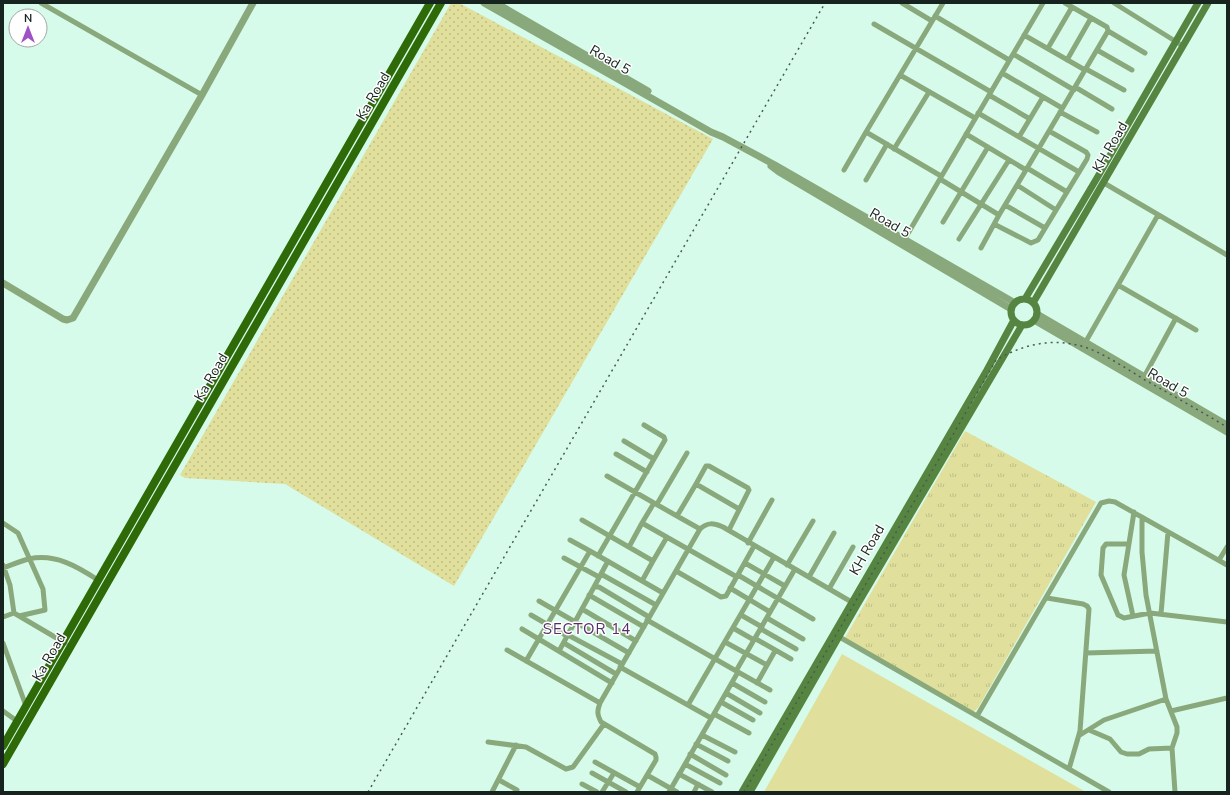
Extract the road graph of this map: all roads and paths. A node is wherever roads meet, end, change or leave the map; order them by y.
1 (41, 3) edge
2 (253, 3) edge
3 (430, 3) edge
4 (441, 3) edge
5 (484, 3) edge
6 (496, 3) edge
7 (902, 3) edge
8 (943, 3) edge
9 (1043, 3) edge
10 (1065, 3) edge
11 (1114, 3) edge
12 (1198, 3) edge
13 (1208, 3) edge
14 (1072, 8) junction
15 (934, 18) junction
16 (1091, 18) junction
17 (874, 24) dead end
18 (1108, 31) junction
19 (1024, 35) junction
20 (1175, 41) junction
21 (1183, 46) junction
22 (916, 48) junction
23 (1048, 48) junction
24 (1098, 50) junction
25 (1145, 53) dead end
26 (1013, 54) junction
27 (1010, 60) junction
28 (1067, 60) junction
29 (1085, 70) junction
30 (1132, 70) dead end
31 (1002, 73) junction
32 (900, 75) junction
33 (1074, 88) junction
34 (1124, 90) dead end
35 (929, 92) junction
36 (990, 93) junction
37 (202, 95) junction
38 (1043, 97) junction
39 (1112, 109) dead end
40 (1061, 110) junction
41 (977, 116) junction
42 (1030, 119) junction
43 (1049, 131) junction
44 (866, 132) junction
45 (1097, 132) dead end
46 (966, 134) junction
47 (724, 137) junction
48 (1018, 137) junction
49 (886, 144) junction
50 (988, 147) junction
51 (894, 149) junction
52 (1038, 149) junction
53 (340, 160) junction
54 (1009, 160) junction
55 (348, 165) junction
56 (1026, 169) junction
57 (844, 170) dead end
58 (1079, 172) junction
59 (940, 177) junction
60 (866, 180) dead end
61 (1104, 183) junction
62 (1017, 186) junction
63 (961, 192) junction
64 (1067, 192) junction
65 (981, 204) junction
66 (1005, 205) junction
67 (1056, 210) junction
68 (999, 215) junction
69 (1158, 215) junction
70 (944, 222) dead end
71 (994, 224) junction
72 (1045, 228) junction
73 (959, 239) dead end
74 (903, 242) junction
75 (981, 248) dead end
76 (1227, 255) edge
77 (3, 283) edge
78 (1118, 285) junction
79 (1025, 299) junction
80 (1033, 303) junction
81 (1013, 306) junction
82 (1035, 317) junction
83 (1176, 318) junction
84 (1014, 320) junction
85 (1022, 325) junction
86 (1196, 330) dead end
87 (235, 343) junction
88 (1085, 343) junction
89 (243, 348) junction
90 (1144, 377) junction
91 (644, 424) dead end
92 (1227, 425) edge
93 (1227, 432) edge
94 (624, 441) dead end
95 (687, 453) dead end
96 (616, 454) dead end
97 (654, 458) junction
98 (647, 472) junction
99 (607, 476) dead end
100 (696, 484) junction
101 (635, 492) junction
102 (772, 500) dead end
103 (656, 504) junction
104 (739, 509) junction
105 (1134, 512) junction
106 (677, 516) junction
107 (1142, 517) junction
108 (582, 520) dead end
109 (813, 521) dead end
110 (3, 523) edge
111 (642, 524) junction
112 (700, 530) junction
113 (729, 530) junction
114 (1168, 532) junction
115 (834, 533) dead end
116 (610, 536) junction
117 (667, 537) junction
118 (570, 540) dead end
119 (748, 543) junction
120 (1129, 544) junction
121 (754, 546) junction
122 (629, 547) junction
123 (853, 547) dead end
124 (1227, 547) edge
125 (688, 550) junction
126 (590, 551) junction
127 (598, 556) junction
128 (774, 557) junction
129 (564, 558) dead end
130 (29, 559) junction
131 (1220, 560) junction
132 (608, 561) junction
133 (653, 561) junction
134 (745, 563) junction
135 (1227, 564) edge
136 (787, 565) junction
137 (3, 567) edge
138 (581, 568) junction
139 (795, 569) junction
140 (676, 571) junction
141 (764, 574) junction
142 (600, 576) junction
143 (737, 576) junction
144 (809, 577) junction
145 (98, 580) junction
146 (642, 580) junction
147 (757, 586) junction
148 (785, 586) junction
149 (594, 587) junction
150 (730, 588) junction
151 (829, 589) junction
152 (663, 593) junction
153 (589, 595) junction
154 (1047, 598) junction
155 (778, 599) junction
156 (749, 600) junction
157 (538, 601) dead end
158 (854, 603) junction
159 (656, 605) junction
160 (556, 610) junction
161 (582, 610) junction
162 (770, 612) junction
163 (1150, 612) junction
164 (16, 614) junction
165 (1161, 614) junction
166 (531, 615) dead end
167 (741, 615) junction
168 (1133, 616) junction
169 (3, 617) edge
170 (767, 618) junction
171 (648, 619) junction
172 (813, 619) dead end
173 (575, 622) junction
174 (1227, 622) edge
175 (547, 624) junction
176 (644, 627) junction
177 (733, 628) junction
178 (761, 628) junction
179 (522, 629) dead end
180 (568, 635) junction
181 (836, 635) junction
182 (539, 639) junction
183 (803, 639) dead end
184 (755, 640) junction
185 (636, 641) junction
186 (63, 642) junction
187 (725, 642) junction
188 (3, 643) edge
189 (564, 643) junction
190 (71, 646) junction
191 (796, 649) dead end
192 (507, 650) dead end
193 (775, 650) junction
194 (1157, 650) junction
195 (559, 651) junction
196 (629, 653) junction
197 (746, 653) junction
198 (1086, 653) junction
199 (715, 659) junction
200 (791, 660) dead end
201 (526, 661) junction
202 (621, 665) junction
203 (767, 665) junction
204 (737, 672) junction
205 (616, 674) junction
206 (612, 682) junction
207 (732, 683) junction
208 (757, 683) junction
209 (770, 690) dead end
210 (726, 693) junction
211 (1227, 698) edge
212 (1166, 699) junction
213 (720, 702) junction
214 (765, 702) dead end
215 (600, 703) junction
216 (688, 705) junction
217 (26, 706) junction
218 (3, 711) edge
219 (1171, 711) junction
220 (760, 713) dead end
221 (712, 716) junction
222 (977, 716) junction
223 (753, 720) dead end
224 (17, 721) junction
225 (604, 724) junction
226 (1089, 730) junction
227 (749, 734) dead end
228 (702, 735) junction
229 (1080, 735) junction
230 (488, 742) dead end
231 (696, 744) junction
232 (516, 745) junction
233 (3, 746) edge
234 (1172, 748) junction
235 (735, 752) dead end
236 (690, 754) junction
237 (728, 761) dead end
238 (596, 762) dead end
239 (3, 764) edge
240 (685, 764) junction
241 (1069, 769) junction
242 (592, 773) dead end
243 (614, 773) junction
244 (679, 774) junction
245 (647, 775) junction
246 (726, 775) dead end
247 (499, 780) junction
248 (608, 782) junction
249 (720, 783) dead end
250 (582, 784) dead end
251 (698, 784) junction
252 (517, 790) dead end
253 (639, 790) edge
254 (670, 790) edge
255 (492, 792) edge
256 (596, 792) edge
257 (602, 792) edge
258 (626, 792) edge
259 (676, 792) edge
260 (694, 792) edge
261 (712, 792) edge
262 (742, 792) edge
263 (750, 792) edge
264 (1109, 792) edge
265 (1175, 792) edge

1 - 37 street
2 - 37 street
3 - 53 main road, Ka Road
4 - 55 main road, Ka Road
5 - 47 street, Road 5
6 - 47 street, Road 5
7 - 15 street
8 - 15 street
9 - 19 street
10 - 14 street
11 - 20 street
12 - 20 main road, KH Road
13 - 21 main road, KH Road
14 - 16 street
14 - 23 street
15 - 22 street
15 - 27 street
16 - 18 street
16 - 28 street
17 - 22 street
18 - 24 street
18 - 25 street
19 - 23 street
19 - 26 street
20 - 21 street
20 - 79 main road, KH Road
21 - 61 main road, KH Road
22 - 32 street
22 - 36 street
23 - 28 street
24 - 29 street
24 - 30 street
26 - 27 street
26 - 33 street
27 - 31 street
28 - 29 street
29 - 33 street
29 - 34 street
31 - 36 street
31 - 38 street
32 - 35 street
32 - 44 street
33 - 39 street
33 - 40 street
35 - 41 street
35 - 51 street
36 - 41 street
36 - 42 street
37 - 77 street
38 - 40 street
38 - 42 street
40 - 43 street
40 - 45 street
41 - 46 street
41 - 48 street
42 - 48 street
43 - 52 street
43 - 58 street
44 - 49 street
44 - 57 street
46 - 50 street
46 - 59 street
47 - 74 street, Road 5
48 - 52 street
49 - 51 street
49 - 60 street
50 - 54 street
50 - 63 street
51 - 59 street
52 - 56 street
52 - 58 street
53 - 55 main road
53 - 87 main road, Ka Road
54 - 56 street
54 - 65 street
55 - 89 main road, Ka Road
56 - 62 street
56 - 64 street
58 - 64 street
59 - 63 street
59 - 74 street
61 - 69 street
61 - 80 main road, KH Road
62 - 66 street
62 - 67 street
63 - 65 street
63 - 70 street
64 - 67 street
65 - 68 street
65 - 73 street
66 - 68 street
66 - 72 street
67 - 72 street
68 - 71 street
69 - 76 street
69 - 78 street
71 - 72 street
71 - 75 street
74 - 81 street, Road 5
78 - 83 street
78 - 88 street
79 - 80 main road
79 - 81 main road
80 - 82 main road
81 - 84 main road
82 - 85 main road
82 - 88 street, Road 5
82 - 93 street, Road 5
83 - 86 street
83 - 90 street
84 - 85 main road
84 - 158 main road, KH Road
85 - 158 main road, KH Road
87 - 89 main road
87 - 145 main road, Ka Road
88 - 90 street, Road 5
89 - 190 main road, Ka Road
90 - 92 street, Road 5
91 - 97 street
94 - 97 street
95 - 103 street
96 - 98 street
97 - 98 street
98 - 101 street
99 - 101 street
100 - 104 street
100 - 104 street
100 - 106 street
101 - 103 street
101 - 116 street
102 - 119 street
103 - 106 street
103 - 111 street
104 - 113 street
105 - 107 street
105 - 120 street
105 - 154 street
106 - 112 street
107 - 114 street
107 - 163 street
108 - 116 street
109 - 136 street
110 - 130 street
111 - 117 street
111 - 122 street
112 - 113 street
112 - 125 street
113 - 119 street
114 - 131 street
114 - 165 street
115 - 144 street
116 - 122 street
116 - 127 street
117 - 125 street
117 - 133 street
118 - 126 street
119 - 121 street
120 - 168 street
120 - 168 street
121 - 128 street
121 - 134 street
122 - 133 street
123 - 151 street
124 - 131 street
125 - 140 street
125 - 143 street
126 - 127 street
126 - 138 street
127 - 132 street
128 - 136 street
128 - 141 street
129 - 138 street
130 - 137 street
130 - 145 street
130 - 164 street
131 - 135 street
132 - 142 street
132 - 146 street
133 - 146 street
134 - 141 street
134 - 143 street
136 - 139 street
137 - 164 street
138 - 142 street
138 - 160 street
139 - 144 street
139 - 148 street
140 - 150 street
140 - 152 street
141 - 147 street
141 - 148 street
142 - 149 street
142 - 159 street
143 - 147 street
143 - 150 street
144 - 151 street
145 - 186 main road, Ka Road
146 - 152 street
147 - 155 street
147 - 156 street
148 - 155 street
149 - 153 street
149 - 171 street
150 - 156 street
151 - 158 street
152 - 159 street
153 - 161 street
153 - 176 street
154 - 198 street
154 - 222 street
155 - 162 street
155 - 172 street
156 - 162 street
156 - 167 street
157 - 160 street
158 - 181 main road, KH Road
159 - 171 street
160 - 173 street
160 - 175 street
161 - 173 street
161 - 185 street
162 - 170 street
163 - 165 street
163 - 168 street
163 - 194 street
164 - 169 street
164 - 186 street
165 - 174 street
166 - 175 street
167 - 177 street
167 - 178 street
170 - 178 street
170 - 183 street
171 - 176 street
171 - 199 street
173 - 180 street
173 - 196 street
175 - 180 street
175 - 182 street
176 - 185 street
177 - 184 street
177 - 187 street
178 - 184 street
178 - 191 street
179 - 182 street
180 - 189 street
180 - 202 street
181 - 222 street
181 - 262 main road, KH Road
181 - 263 main road, KH Road
182 - 195 street
182 - 201 street
184 - 193 street
184 - 197 street
185 - 196 street
186 - 190 street
186 - 217 main road, Ka Road
187 - 197 street
187 - 199 street
188 - 217 street
189 - 195 street
189 - 205 street
190 - 239 main road, Ka Road
192 - 201 street
193 - 200 street
193 - 203 street
194 - 198 street
194 - 212 street
195 - 206 street
196 - 202 street
197 - 203 street
197 - 204 street
198 - 229 street
199 - 204 street
199 - 216 street
201 - 215 street
202 - 205 street
202 - 216 street
203 - 208 street
204 - 207 street
204 - 208 street
205 - 206 street
206 - 215 street
207 - 210 street
207 - 214 street
208 - 209 street
210 - 213 street
210 - 220 street
211 - 219 street
212 - 219 street
212 - 226 street
213 - 221 street
213 - 223 street
215 - 225 street
216 - 221 street
217 - 224 main road, Ka Road
218 - 224 street
219 - 234 street
221 - 227 street
221 - 228 street
222 - 241 street
224 - 233 main road, Ka Road
225 - 232 street
225 - 245 street
226 - 229 street
226 - 234 street
228 - 231 street
228 - 235 street
229 - 241 street
230 - 232 street
231 - 236 street
231 - 237 street
232 - 247 street
234 - 265 street
236 - 240 street
236 - 246 street
238 - 243 street
240 - 244 street
240 - 249 street
241 - 264 street
242 - 248 street
243 - 248 street
243 - 253 street
244 - 251 street
244 - 254 street
245 - 253 street
245 - 254 street
247 - 252 street
247 - 255 street
248 - 257 street
248 - 258 street
250 - 256 street
251 - 260 street
251 - 261 street
254 - 259 street

